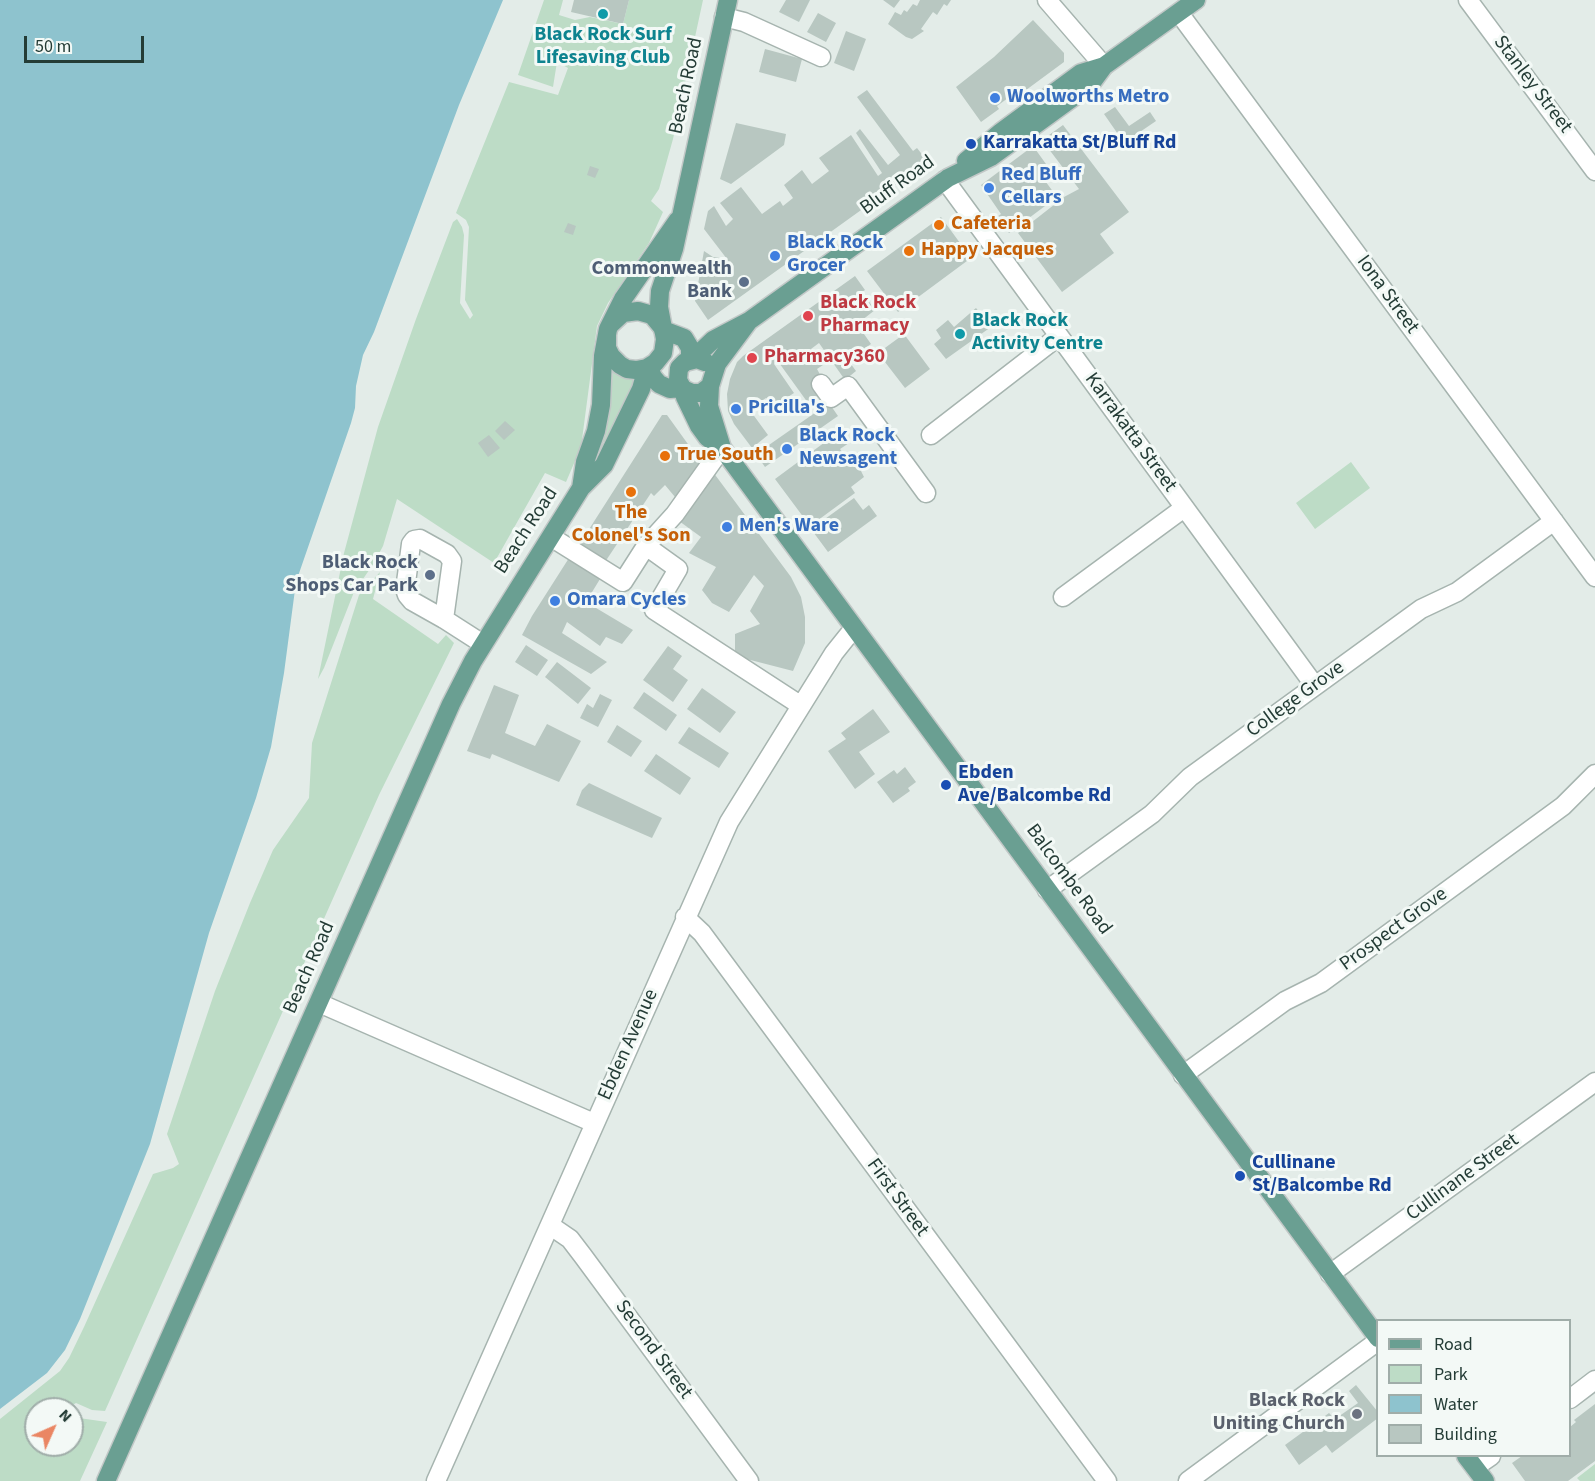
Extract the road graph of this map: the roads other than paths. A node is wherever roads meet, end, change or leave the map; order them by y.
1 (1047, 0) edge
2 (1196, 0) edge
3 (1468, 0) edge
4 (726, 9) edge
5 (1179, 13) junction
6 (821, 57) dead end
7 (1104, 66) junction
8 (1595, 171) edge
9 (951, 176) junction
10 (681, 216) junction
11 (749, 321) junction
12 (663, 328) junction
13 (608, 331) junction
14 (1059, 336) junction
15 (692, 359) junction
16 (648, 367) junction
17 (711, 382) junction
18 (821, 384) dead end
19 (682, 388) junction
20 (931, 435) dead end
21 (722, 448) junction
22 (581, 488) junction
23 (926, 493) dead end
24 (1184, 508) junction
25 (1554, 521) junction
26 (550, 537) junction
27 (646, 546) junction
28 (1595, 577) edge
29 (1063, 597) dead end
30 (444, 619) dead end
31 (854, 628) junction
32 (483, 644) junction
33 (1315, 686) junction
34 (800, 705) junction
35 (1595, 774) edge
36 (1047, 890) junction
37 (685, 917) junction
38 (319, 1003) junction
39 (1183, 1075) junction
40 (1595, 1082) edge
41 (594, 1123) junction
42 (550, 1226) junction
43 (1330, 1274) junction
44 (1376, 1339) edge
45 (1376, 1341) edge
46 (1595, 1380) edge
47 (1571, 1398) edge
48 (1489, 1457) edge
49 (1475, 1468) edge
50 (106, 1481) edge
51 (436, 1481) edge
52 (749, 1481) edge
53 (1107, 1481) edge
54 (1188, 1481) edge

1 - 7 street
2 - 5 main road, Bluff Road
3 - 8 street, Stanley Street
4 - 6 street
4 - 10 main road, Beach Road
5 - 7 main road, Bluff Road
5 - 25 street, Iona Street
7 - 9 main road, Bluff Road
9 - 11 main road, Bluff Road
9 - 14 street, Karrakatta Street
10 - 12 main road, Beach Road
10 - 13 main road, Beach Road
11 - 15 main road, Bluff Road
11 - 17 main road, Bluff Road
12 - 13 main road
12 - 15 main road
12 - 16 main road, Beach Road
13 - 16 main road
13 - 22 main road, Beach Road
14 - 20 street
14 - 24 street, Karrakatta Street
15 - 17 main road
15 - 19 main road
16 - 19 main road
16 - 22 main road, Beach Road
17 - 19 main road
17 - 21 main road, Balcombe Road
18 - 23 street
19 - 21 main road, Balcombe Road
21 - 27 street
21 - 31 main road, Balcombe Road
22 - 26 main road, Beach Road
24 - 29 street
24 - 33 street, Karrakatta Street
25 - 28 street, Iona Street
25 - 33 street, College Grove
26 - 27 street
26 - 32 main road, Beach Road
27 - 34 street
30 - 32 street
31 - 34 street, Ebden Avenue
31 - 36 main road, Balcombe Road
32 - 38 main road, Beach Road
33 - 36 street, College Grove
34 - 37 street, Ebden Avenue
35 - 39 street, Prospect Grove
36 - 39 main road, Balcombe Road
37 - 41 street, Ebden Avenue
37 - 53 street, First Street
38 - 41 street
38 - 50 main road, Beach Road
39 - 43 main road, Balcombe Road
40 - 43 street, Cullinane Street
41 - 42 street, Ebden Avenue
42 - 51 street, Ebden Avenue
42 - 52 street, Second Street
43 - 44 main road, Balcombe Road
45 - 54 street
46 - 47 street
48 - 49 street

